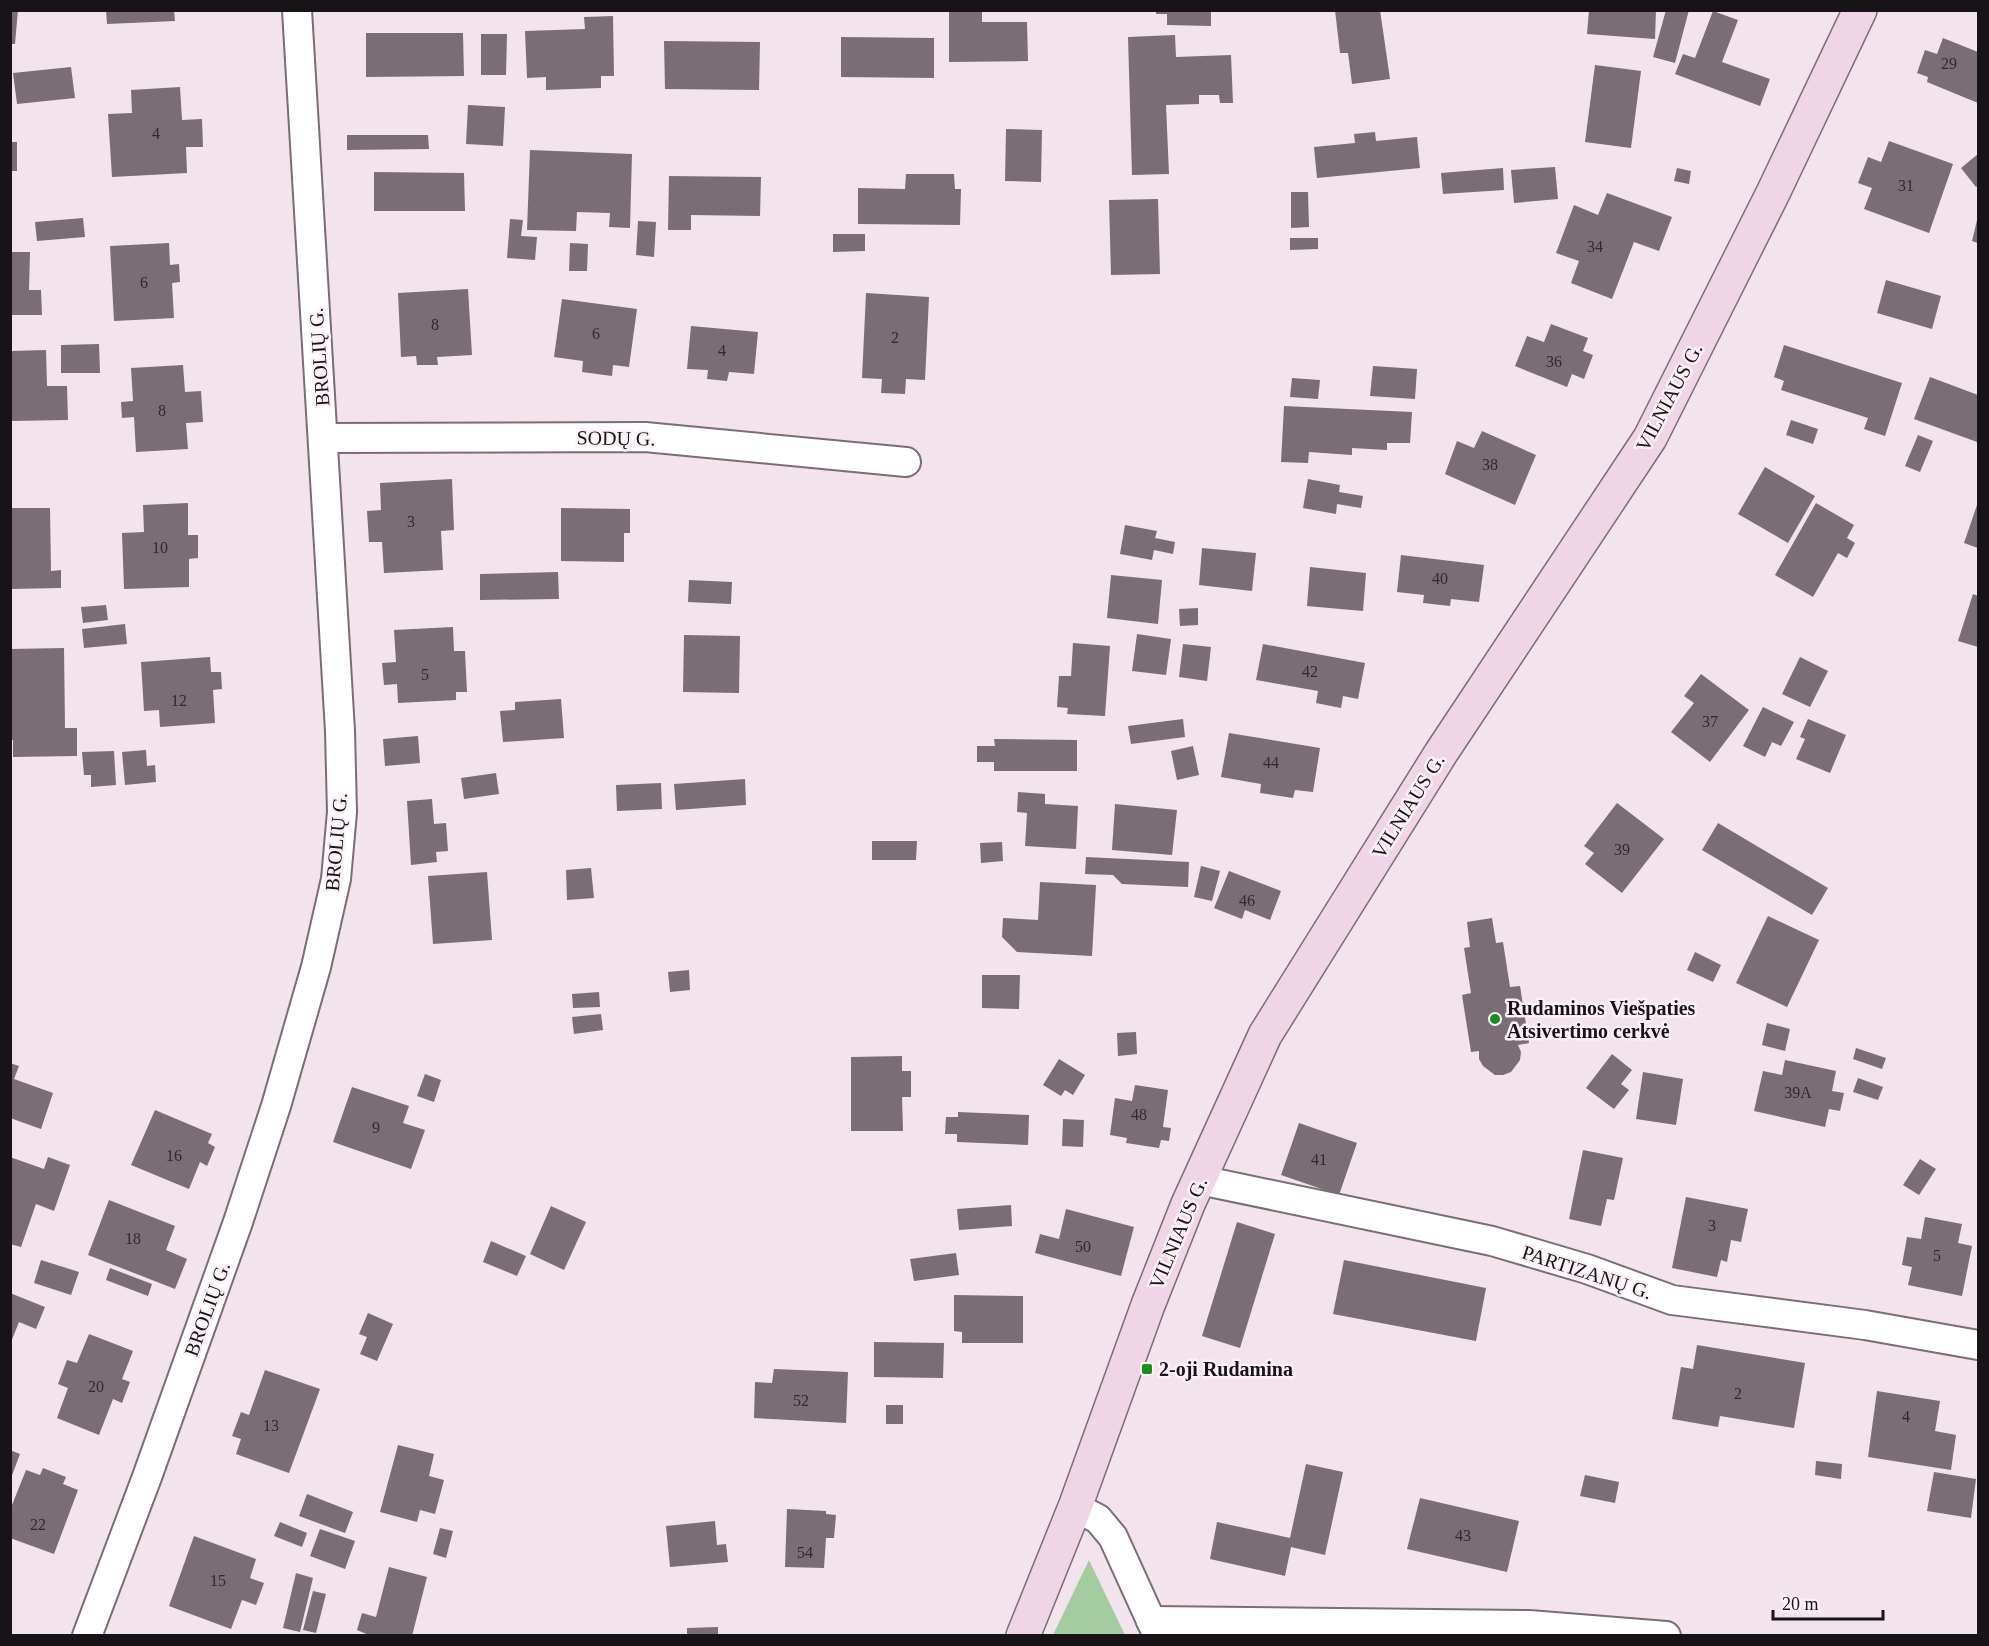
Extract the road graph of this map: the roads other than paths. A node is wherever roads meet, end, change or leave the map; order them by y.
1 (297, 10) edge
2 (1860, 10) edge
3 (324, 438) junction
4 (906, 462) dead end
5 (1200, 1180) junction
6 (1978, 1345) edge
7 (1075, 1507) junction
8 (1154, 1628) edge
9 (87, 1635) edge
10 (1023, 1635) edge
11 (1666, 1635) edge

1 - 3 street, BROLIŲ G.
2 - 5 main road, VILNIAUS G.
3 - 4 street, SODŲ G.
3 - 9 street, BROLIŲ G.
5 - 6 street, PARTIZANŲ G.
5 - 7 main road, VILNIAUS G.
7 - 8 street
7 - 10 main road, VILNIAUS G.
8 - 11 street

